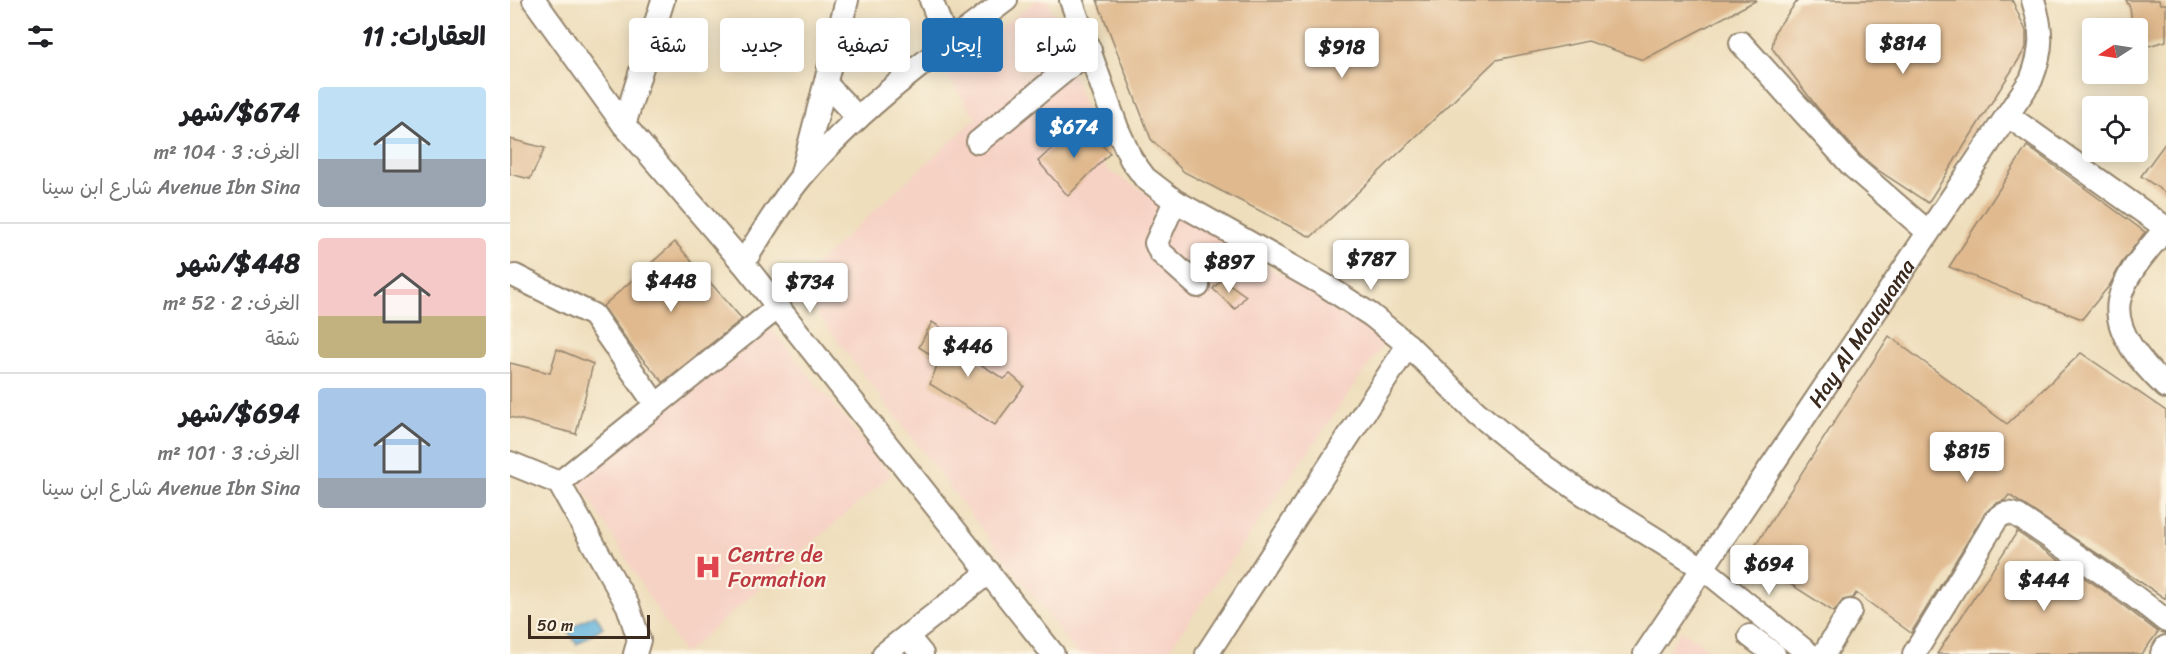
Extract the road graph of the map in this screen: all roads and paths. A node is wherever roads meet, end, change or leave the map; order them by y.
1 (534, 0) edge
2 (663, 0) edge
3 (847, 0) edge
4 (931, 0) edge
5 (1006, 0) edge
6 (1071, 0) edge
7 (2033, 0) edge
8 (938, 18) edge
9 (982, 18) edge
10 (1078, 18) edge
11 (1741, 43) dead end
12 (922, 65) edge
13 (1063, 72) edge
14 (1097, 72) edge
15 (826, 84) junction
16 (2007, 115) junction
17 (858, 118) junction
18 (624, 125) junction
19 (978, 142) dead end
20 (801, 177) junction
21 (1175, 201) junction
22 (1928, 232) junction
23 (743, 262) junction
24 (515, 276) dead end
25 (1198, 286) dead end
26 (778, 307) junction
27 (1408, 345) junction
28 (2166, 387) edge
29 (656, 405) junction
30 (510, 463) edge
31 (559, 483) junction
32 (1704, 568) junction
33 (988, 572) junction
34 (1850, 611) dead end
35 (2166, 621) edge
36 (907, 636) junction
37 (1750, 636) dead end
38 (2166, 647) edge
39 (635, 654) edge
40 (884, 654) edge
41 (922, 654) edge
42 (1053, 654) edge
43 (1207, 654) edge
44 (1646, 654) edge
45 (1774, 654) edge
46 (1809, 654) edge
47 (1824, 654) edge
48 (1914, 654) edge
49 (2162, 654) edge

1 - 18 street
2 - 18 street
3 - 15 street
4 - 8 street
5 - 9 street
6 - 10 street
7 - 16 street, Hay Al Mouquama
11 - 22 street
12 - 17 street
13 - 19 street
14 - 21 street
15 - 17 street
15 - 20 street
16 - 22 street, Hay Al Mouquama
16 - 28 street
17 - 20 street
18 - 23 street
20 - 23 street
21 - 25 street
21 - 27 street
22 - 32 street, Hay Al Mouquama
23 - 26 street
24 - 29 street
26 - 29 street
26 - 33 street
27 - 32 street
27 - 43 street
29 - 31 street
30 - 31 street
31 - 39 street
32 - 44 street, Hay Al Mouquama
32 - 46 street
33 - 36 street
33 - 42 street
34 - 47 street
35 - 48 street
36 - 40 street
36 - 41 street
37 - 45 street
38 - 49 street

